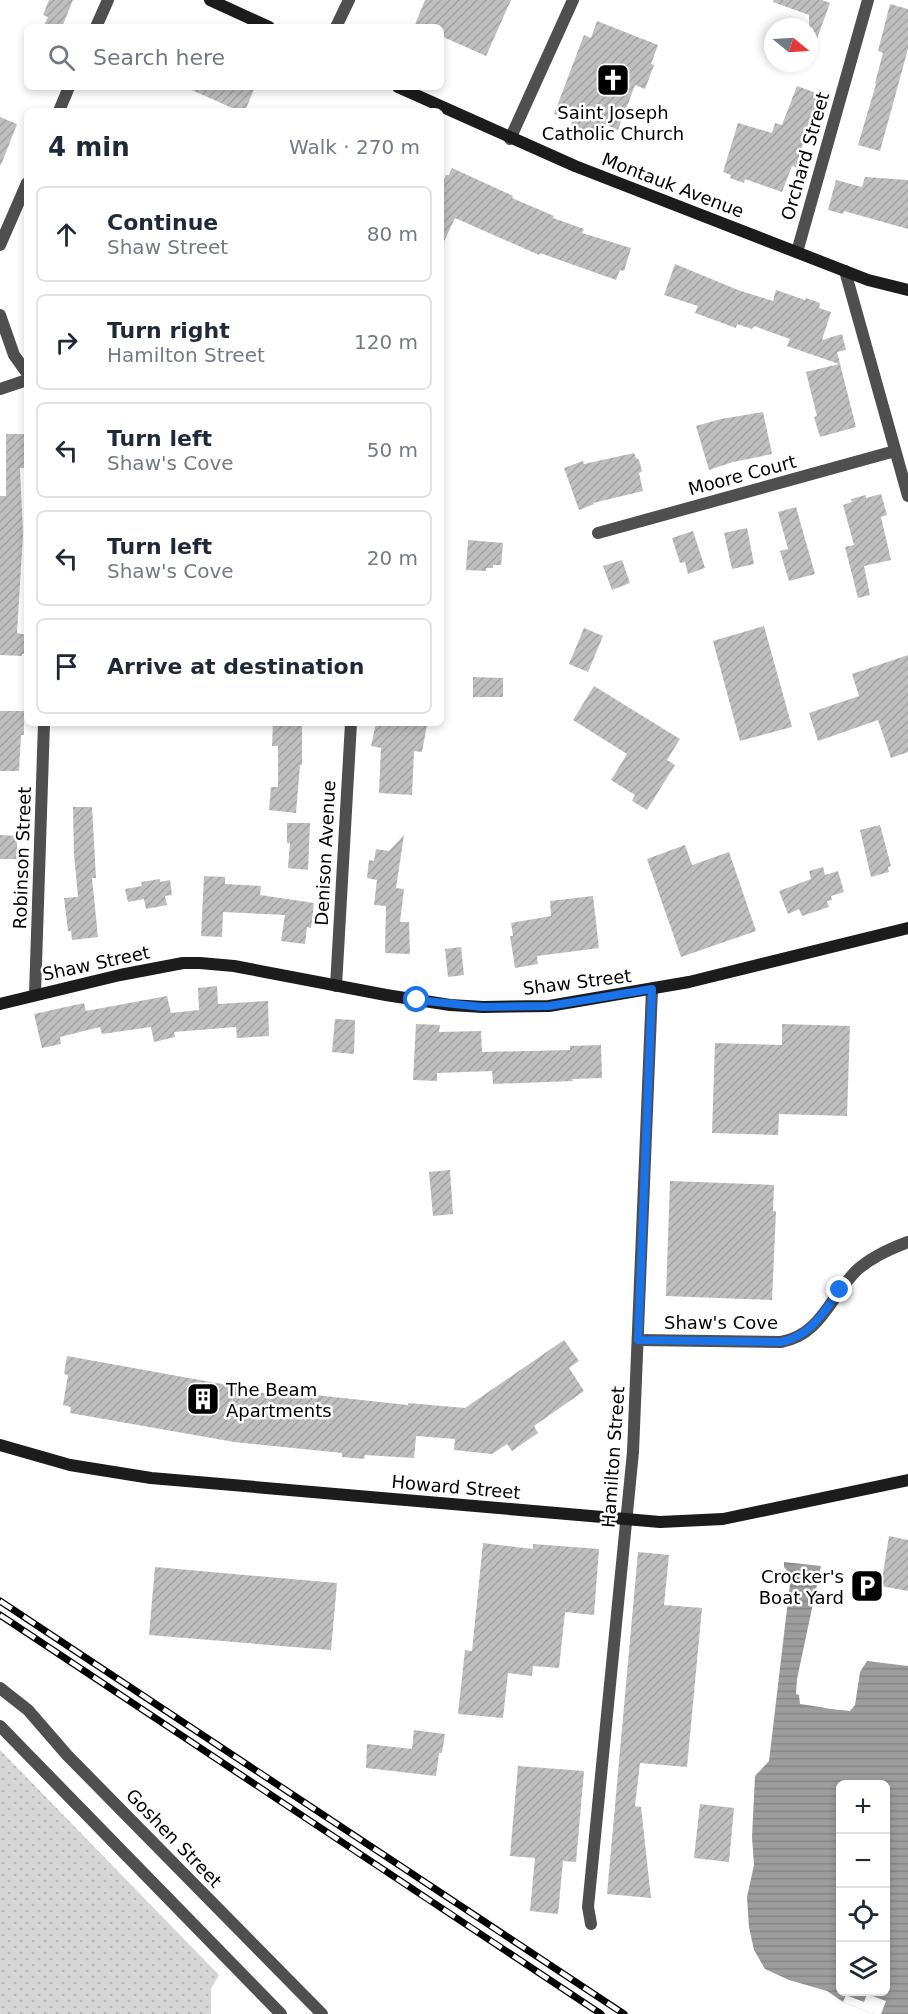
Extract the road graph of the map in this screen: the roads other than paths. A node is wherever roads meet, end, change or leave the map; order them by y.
1 (108, 0) edge
2 (210, 0) edge
3 (349, 0) edge
4 (573, 0) edge
5 (868, 0) edge
6 (97, 24) edge
7 (262, 24) edge
8 (337, 24) edge
9 (68, 90) edge
10 (403, 90) edge
11 (60, 108) edge
12 (436, 108) edge
13 (444, 112) edge
14 (510, 139) junction
15 (24, 190) edge
16 (0, 245) edge
17 (796, 252) junction
18 (845, 271) junction
19 (908, 290) edge
20 (0, 315) edge
21 (24, 369) edge
22 (24, 381) edge
23 (0, 389) edge
24 (895, 452) junction
25 (908, 496) edge
26 (598, 533) dead end
27 (45, 726) edge
28 (351, 726) edge
29 (908, 928) edge
30 (336, 986) junction
31 (652, 989) junction
32 (35, 994) junction
33 (0, 1004) edge
34 (908, 1242) edge
35 (638, 1340) junction
36 (0, 1445) edge
37 (908, 1480) edge
38 (627, 1520) junction
39 (0, 1688) edge
40 (0, 1726) edge
41 (591, 1924) dead end
42 (310, 2009) edge
43 (281, 2014) edge
44 (322, 2014) edge

1 - 6 street
2 - 7 street
3 - 8 street
4 - 14 street
5 - 17 street, Orchard Street
9 - 11 street
10 - 12 street, Montauk Avenue
13 - 14 street, Montauk Avenue
14 - 17 street, Montauk Avenue
15 - 16 street
17 - 18 street, Montauk Avenue
18 - 19 street, Montauk Avenue
18 - 24 street
20 - 21 street
22 - 23 street
24 - 25 street
24 - 26 street, Moore Court
27 - 32 street, Robinson Street
28 - 30 street, Denison Avenue
29 - 31 street, Shaw Street
30 - 31 street, Shaw Street
30 - 32 street, Shaw Street
31 - 35 street, Hamilton Street
32 - 33 street, Shaw Street
34 - 35 street, Shaw's Cove
35 - 38 street, Hamilton Street
36 - 38 street, Howard Street
37 - 38 street, Howard Street
38 - 41 street, Hamilton Street
39 - 42 street, Goshen Street
40 - 43 street
42 - 44 street, Goshen Street

